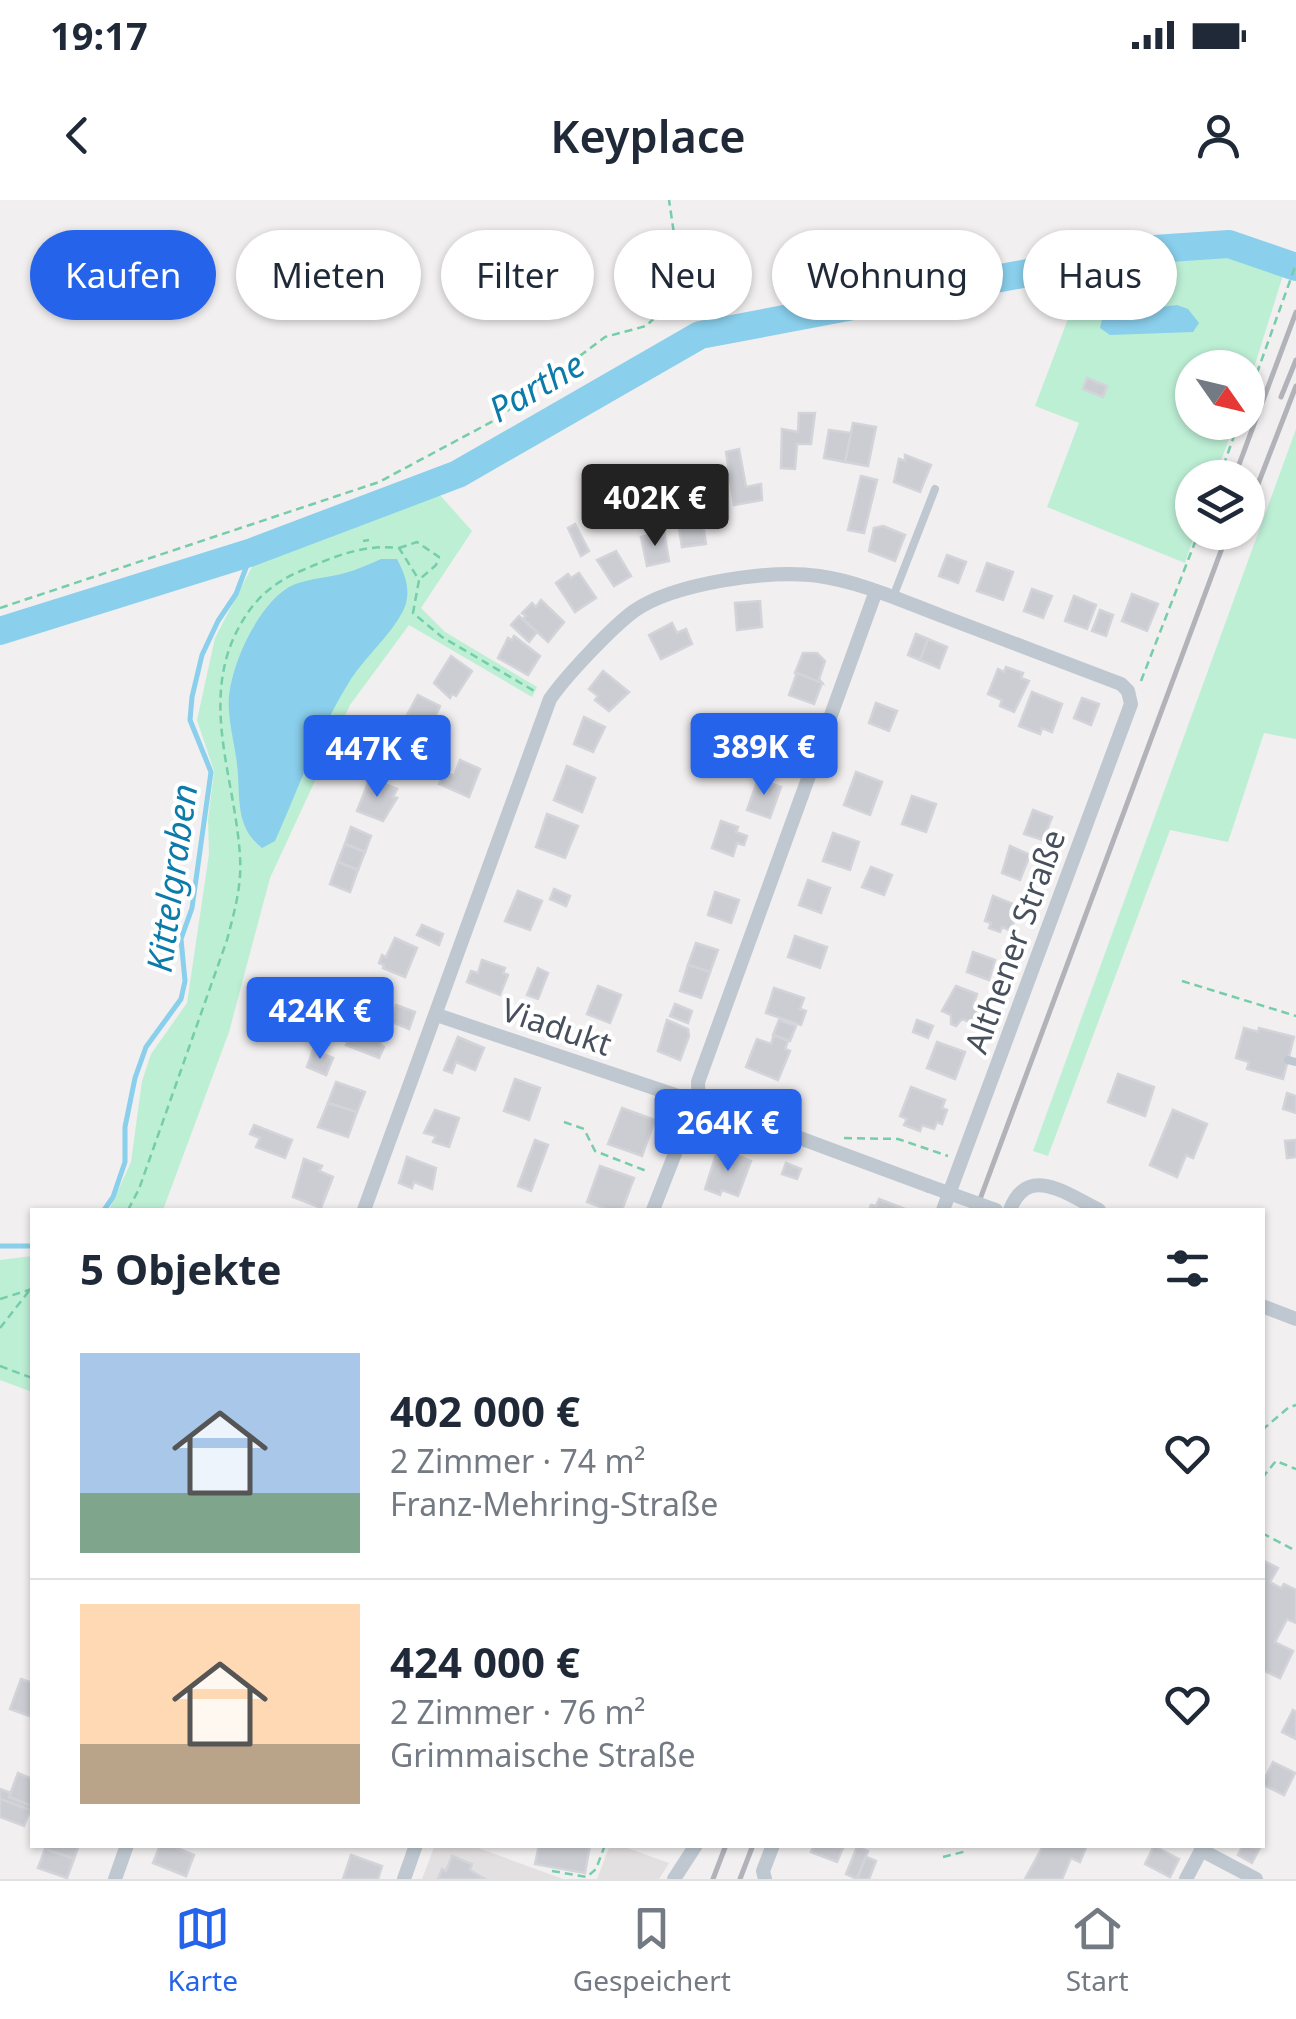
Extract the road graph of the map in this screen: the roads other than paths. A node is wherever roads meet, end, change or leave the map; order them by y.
1 (935, 488) dead end
2 (876, 591) junction
3 (893, 598) junction
4 (438, 1014) junction
5 (698, 1111) junction
6 (365, 1208) edge
7 (654, 1208) edge
8 (944, 1208) edge
9 (990, 1208) edge
10 (1011, 1208) edge
11 (1095, 1208) edge
12 (1265, 1307) edge
13 (1296, 1319) edge
14 (126, 1848) edge
15 (415, 1848) edge
16 (693, 1848) edge
17 (771, 1848) edge
18 (1202, 1848) edge
19 (115, 1879) edge
20 (404, 1879) edge
21 (674, 1879) edge
22 (765, 1879) edge
23 (1186, 1879) edge
24 (1256, 1879) edge

1 - 3 lane
2 - 3 street
2 - 4 street
2 - 5 street
3 - 8 street, Althener Straße
4 - 5 street, Viadukt
4 - 6 street
5 - 7 street
5 - 9 street, Viadukt, bridge
10 - 11 street
12 - 13 street
14 - 19 street
15 - 20 street
16 - 21 street
17 - 22 street
18 - 23 street
18 - 24 street

